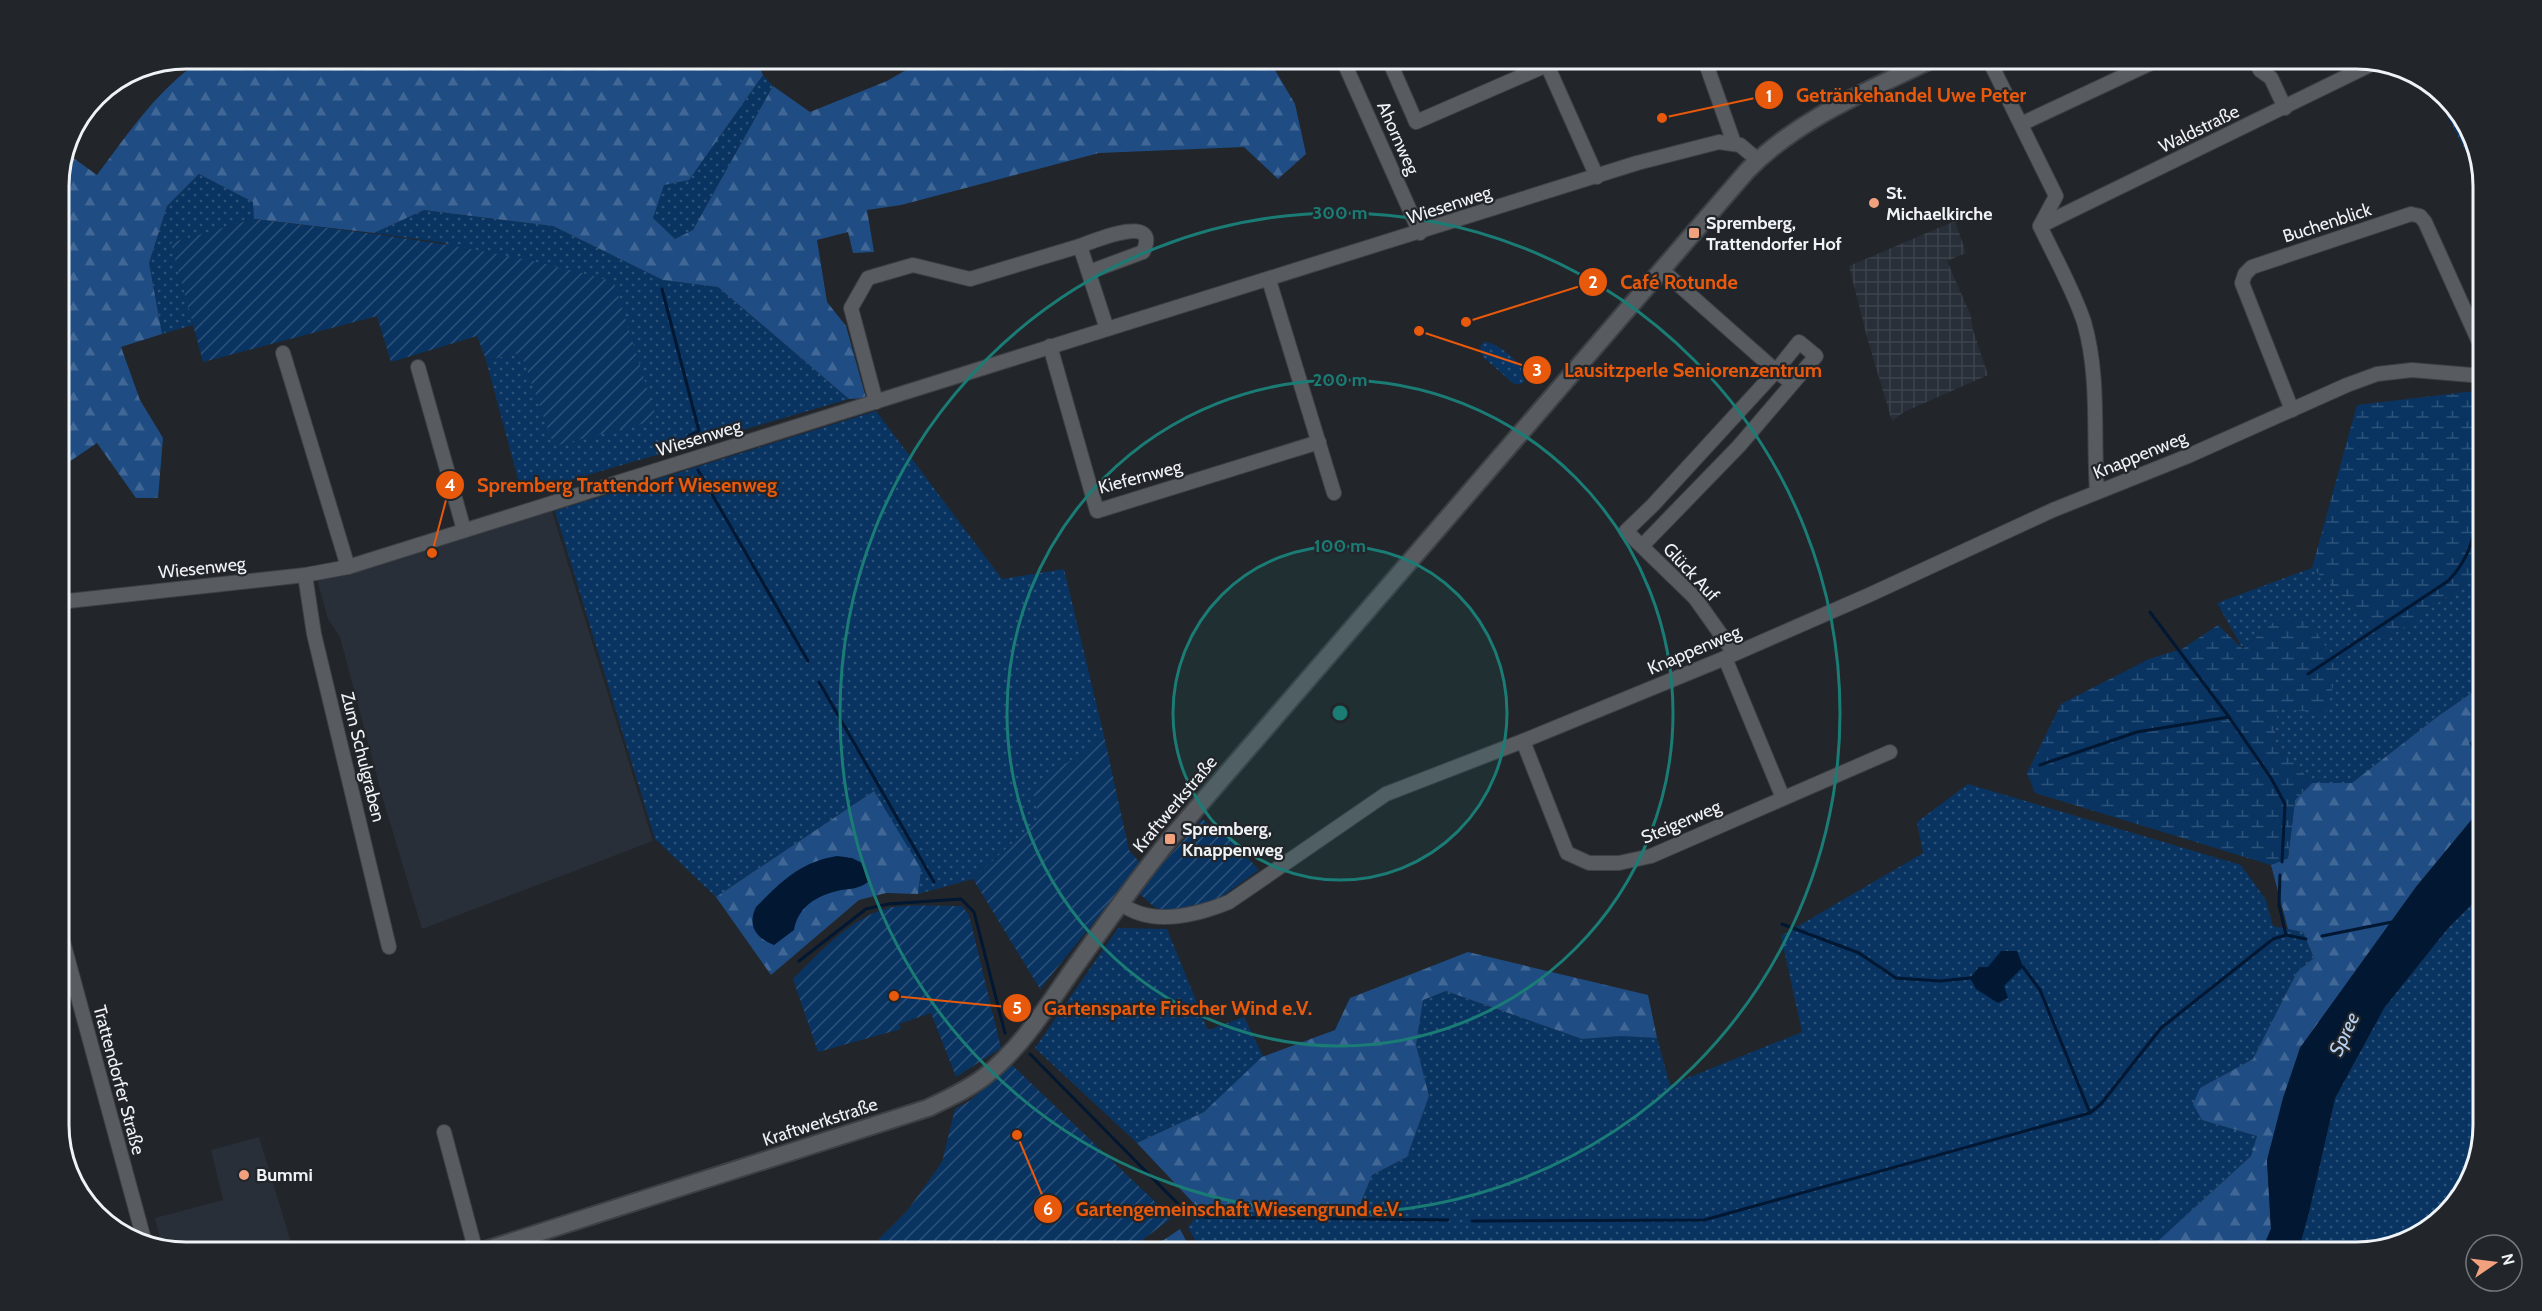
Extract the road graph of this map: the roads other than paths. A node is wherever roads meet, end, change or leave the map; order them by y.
1 (1347, 69) edge
2 (1393, 69) edge
3 (1531, 69) edge
4 (1549, 69) edge
5 (1708, 69) edge
6 (1913, 69) edge
7 (1994, 69) edge
8 (2138, 69) edge
9 (2260, 69) edge
10 (2361, 69) edge
11 (2284, 108) junction
12 (2021, 124) junction
13 (1734, 143) junction
14 (1758, 160) junction
15 (1597, 177) junction
16 (2040, 226) junction
17 (1420, 233) junction
18 (1080, 246) junction
19 (1662, 270) junction
20 (1089, 272) junction
21 (1269, 280) junction
22 (1107, 329) junction
23 (2473, 329) edge
24 (1050, 346) junction
25 (283, 353) dead end
26 (418, 367) dead end
27 (1776, 371) junction
28 (2473, 375) edge
29 (1792, 383) junction
30 (876, 402) junction
31 (2292, 410) junction
32 (1721, 431) junction
33 (1318, 442) junction
34 (1739, 446) junction
35 (2097, 492) junction
36 (1334, 493) dead end
37 (1653, 505) junction
38 (1669, 520) junction
39 (464, 530) junction
40 (1642, 546) junction
41 (348, 567) junction
42 (304, 575) junction
43 (69, 601) edge
44 (1729, 655) junction
45 (1523, 741) junction
46 (1890, 752) dead end
47 (1783, 798) junction
48 (1120, 903) junction
49 (389, 947) dead end
50 (69, 964) edge
51 (444, 1132) dead end
52 (141, 1233) edge
53 (475, 1242) edge
54 (509, 1242) edge

1 - 17 street, Ahornweg
2 - 3 street
4 - 15 street
5 - 13 street
6 - 14 main road, Kraftwerkstraße
7 - 12 street
8 - 12 street
9 - 11 street
10 - 11 street, Waldstraße
11 - 16 street, Waldstraße
12 - 16 street
13 - 14 street
13 - 15 street, Wiesenweg
14 - 19 main road, Kraftwerkstraße
15 - 17 street, Wiesenweg
16 - 35 street
17 - 21 street, Wiesenweg
18 - 20 street
18 - 20 street
18 - 30 street
19 - 27 street
19 - 48 main road, Kraftwerkstraße
20 - 22 street
21 - 22 street, Wiesenweg
21 - 33 street
22 - 24 street, Wiesenweg
23 - 31 street, Buchenblick
24 - 30 street, Wiesenweg
24 - 33 street, Kiefernweg
25 - 41 street
26 - 39 street
27 - 29 street
27 - 29 street, Glück Auf
27 - 32 street, Glück Auf
28 - 31 street, Knappenweg
29 - 34 street, Glück Auf
30 - 39 street, Wiesenweg
31 - 35 street, Knappenweg
32 - 34 street
32 - 37 street, Glück Auf
33 - 36 street
34 - 38 street, Glück Auf
35 - 44 street, Knappenweg
37 - 38 street, Glück Auf
37 - 40 street, Glück Auf
38 - 40 street, Glück Auf
39 - 41 street, Wiesenweg
40 - 44 street, Glück Auf
41 - 42 street, Wiesenweg
42 - 43 street, Wiesenweg
42 - 49 street, Zum Schulgraben
44 - 45 street, Knappenweg
44 - 47 street
45 - 47 street, Steigerweg
45 - 48 street, Knappenweg
46 - 47 street, Steigerweg
48 - 54 main road, Kraftwerkstraße
50 - 52 street, Trattendorfer Straße
51 - 53 street, Kraftwerkstraße

